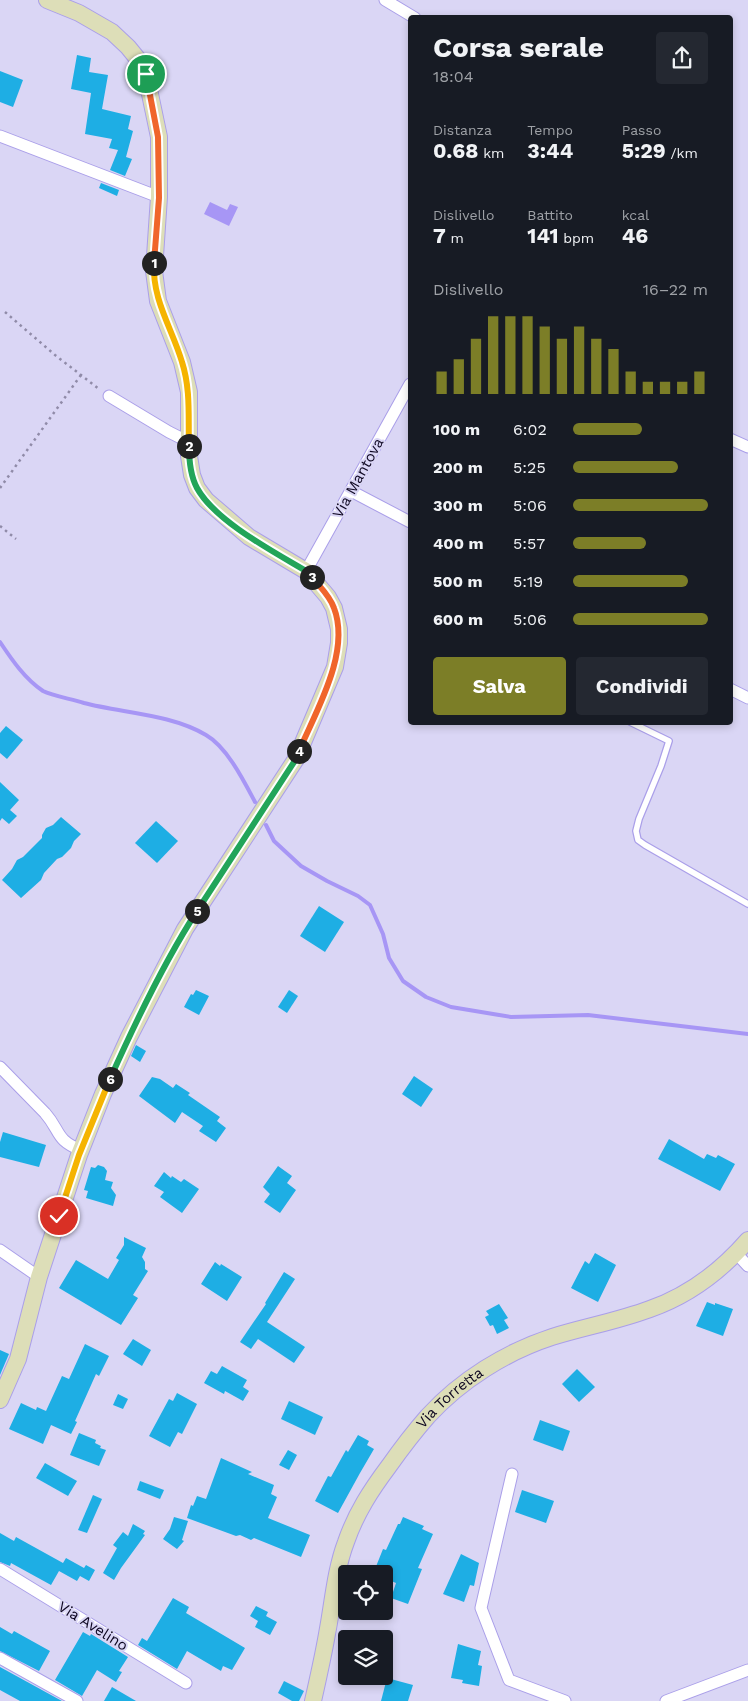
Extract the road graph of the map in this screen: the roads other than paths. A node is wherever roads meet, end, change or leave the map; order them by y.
1 (47, 0) edge
2 (385, 0) edge
3 (410, 15) edge
4 (0, 136) edge
5 (159, 198) junction
6 (408, 388) edge
7 (109, 396) road end
8 (733, 440) edge
9 (189, 442) junction
10 (748, 447) edge
11 (351, 491) junction
12 (408, 521) edge
13 (306, 571) junction
14 (733, 690) edge
15 (748, 698) edge
16 (636, 725) edge
17 (748, 904) edge
18 (0, 1067) edge
19 (81, 1150) junction
20 (748, 1240) edge
21 (0, 1250) edge
22 (736, 1253) junction
23 (748, 1266) edge
24 (39, 1277) junction
25 (0, 1400) edge
26 (512, 1474) dead end
27 (0, 1569) edge
28 (0, 1658) edge
29 (748, 1670) edge
30 (186, 1683) dead end
31 (77, 1701) edge
32 (313, 1701) edge
33 (565, 1701) edge
34 (666, 1701) edge

1 - 5 street
2 - 3 street
4 - 5 street
5 - 9 street
6 - 11 street, Via Mantova
7 - 9 street
8 - 10 street
9 - 13 street
11 - 12 street
11 - 13 street, Via Mantova
13 - 19 street
14 - 15 street
16 - 17 lane
18 - 19 street
19 - 24 street
20 - 22 street, Via Torretta
21 - 24 street
22 - 23 street
22 - 32 street, Via Torretta
24 - 25 street
26 - 33 street
27 - 30 street, Via Avelino
28 - 31 street
29 - 34 street

